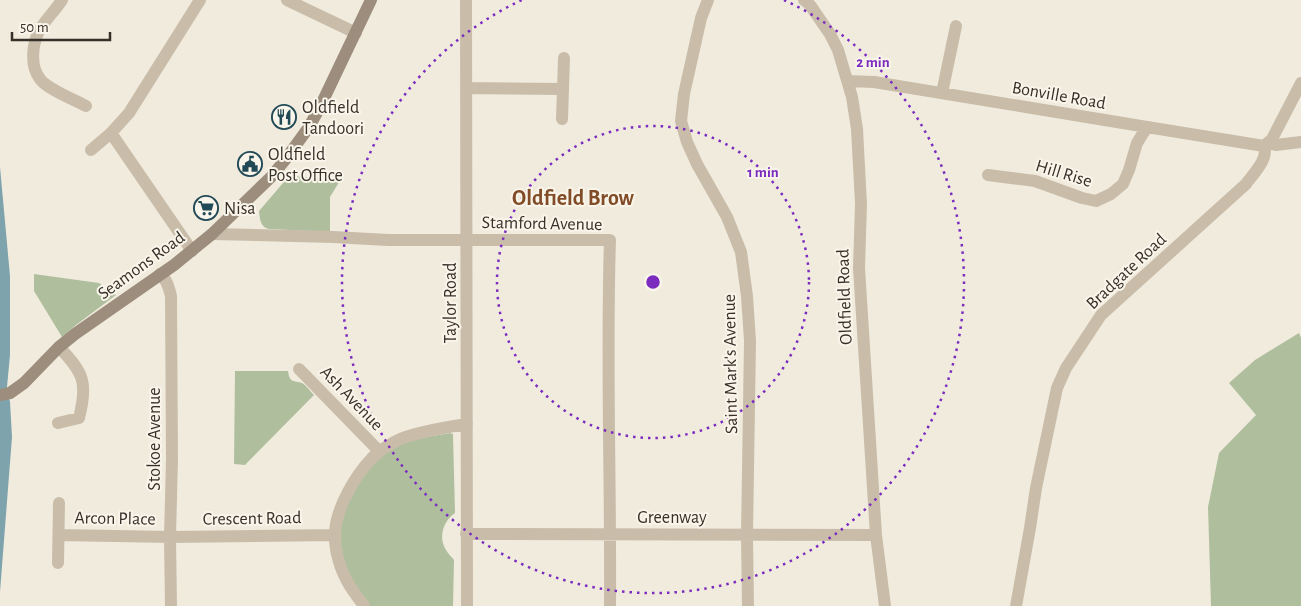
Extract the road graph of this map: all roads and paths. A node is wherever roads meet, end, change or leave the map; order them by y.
1 (62, 0) edge
2 (200, 0) edge
3 (287, 0) edge
4 (371, 0) edge
5 (466, 0) edge
6 (708, 0) edge
7 (804, 0) edge
8 (956, 26) dead end
9 (356, 32) junction
10 (564, 58) dead end
11 (848, 81) junction
12 (1301, 83) edge
13 (466, 88) junction
14 (563, 88) junction
15 (942, 93) junction
16 (86, 106) dead end
17 (562, 119) dead end
18 (1147, 127) junction
19 (111, 133) junction
20 (1301, 142) edge
21 (1266, 144) junction
22 (91, 150) dead end
23 (988, 175) dead end
24 (212, 234) junction
25 (467, 239) junction
26 (192, 251) junction
27 (160, 274) junction
28 (59, 347) junction
29 (299, 369) dead end
30 (5, 394) edge
31 (58, 422) dead end
32 (467, 424) junction
33 (379, 452) junction
34 (60, 503) dead end
35 (466, 534) junction
36 (611, 534) junction
37 (59, 535) junction
38 (334, 535) junction
39 (747, 535) junction
40 (876, 535) junction
41 (170, 537) junction
42 (58, 563) dead end
43 (171, 606) edge
44 (364, 606) edge
45 (467, 606) edge
46 (610, 606) edge
47 (748, 606) edge
48 (885, 606) edge
49 (1016, 606) edge

1 - 16 street
2 - 19 street
3 - 9 street
4 - 9 street, Seamons Road
5 - 13 street, Taylor Road
6 - 39 street, Saint Mark's Avenue
7 - 11 street, Oldfield Road
8 - 15 street
9 - 24 street, Seamons Road
10 - 14 street
11 - 15 street, Bonville Road
11 - 40 street, Oldfield Road
12 - 21 street, Bradgate Road
13 - 14 street
13 - 25 street, Taylor Road
14 - 17 street
15 - 18 street, Bonville Road
18 - 21 street, Bonville Road
18 - 23 street, Hill Rise
19 - 22 street
19 - 26 street
20 - 21 street, Bonville Road
21 - 49 street, Bradgate Road
24 - 25 street, Stamford Avenue
24 - 26 street, Seamons Road
25 - 32 street, Taylor Road
25 - 36 street, Stamford Avenue
26 - 27 street, Seamons Road
27 - 28 street, Seamons Road
27 - 41 street, Stokoe Avenue
28 - 30 street, Seamons Road
28 - 31 street
29 - 33 street, Ash Avenue
32 - 33 street
32 - 35 street, Taylor Road
33 - 38 street
34 - 37 street
35 - 36 street, Greenway
35 - 45 street, Taylor Road
36 - 39 street, Greenway
36 - 46 street
37 - 41 street, Arcon Place
37 - 42 street
38 - 41 street, Crescent Road
38 - 44 street
39 - 40 street, Greenway
39 - 47 street, Saint Mark's Avenue
40 - 48 street, Oldfield Road
41 - 43 street, Stokoe Avenue

